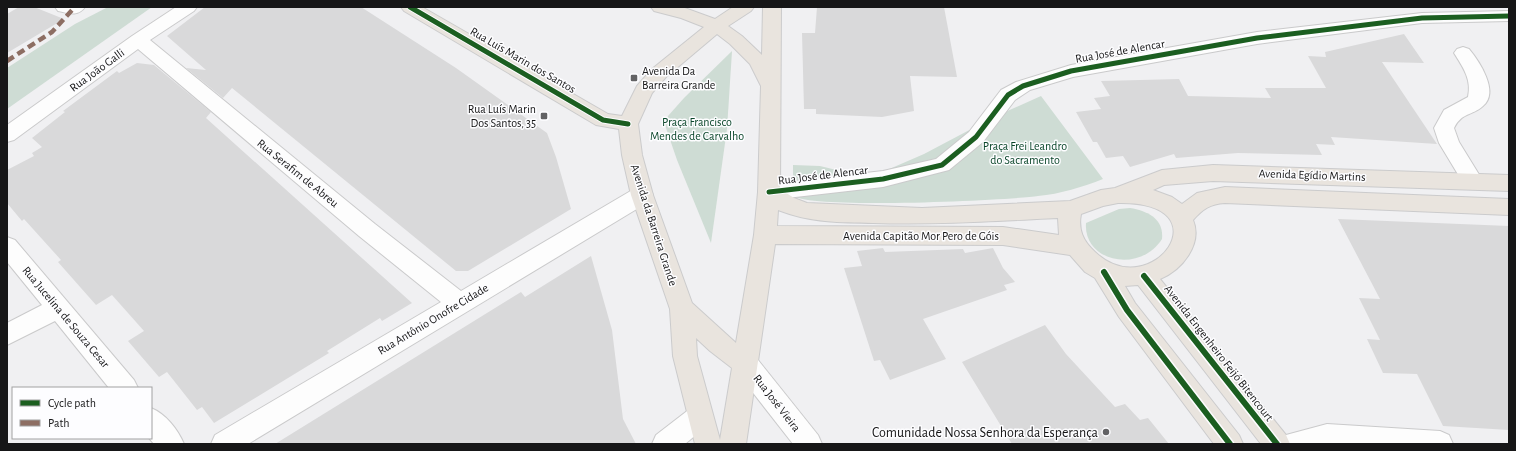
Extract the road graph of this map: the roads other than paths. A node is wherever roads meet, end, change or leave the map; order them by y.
1 (188, 7) edge
2 (410, 7) edge
3 (660, 7) edge
4 (745, 7) edge
5 (772, 7) edge
6 (1509, 16) edge
7 (716, 26) junction
8 (138, 40) junction
9 (1463, 53) dead end
10 (772, 88) junction
11 (628, 124) junction
12 (7, 135) edge
13 (1472, 181) junction
14 (1509, 183) edge
15 (769, 192) junction
16 (642, 195) junction
17 (1118, 195) junction
18 (1509, 207) edge
19 (1071, 209) junction
20 (1182, 218) junction
21 (765, 235) junction
22 (7, 246) edge
23 (1076, 247) junction
24 (1104, 272) junction
25 (1144, 276) junction
26 (459, 303) junction
27 (58, 308) junction
28 (682, 309) junction
29 (7, 335) edge
30 (745, 363) junction
31 (124, 387) edge
32 (700, 416) junction
33 (152, 421) edge
34 (171, 444) edge
35 (224, 444) edge
36 (665, 444) edge
37 (708, 444) edge
38 (733, 444) edge
39 (809, 444) edge
40 (1230, 444) edge
41 (1277, 444) edge
42 (1295, 444) edge
43 (1440, 444) edge

1 - 8 street, Rua João Galli
2 - 11 main road, Rua Luís Marin dos Santos
3 - 7 main road
4 - 7 main road
5 - 10 main road
6 - 15 street, Rua José de Alencar
7 - 10 main road
7 - 11 main road
8 - 12 street, Rua João Galli
8 - 26 street, Rua Serafim de Abreu
9 - 13 street
10 - 15 main road
11 - 16 main road, Avenida da Barreira Grande
13 - 14 main road, Avenida Egídio Martins
13 - 17 main road, Avenida Egídio Martins
15 - 19 main road, Avenida Capitão Mor Pero de Góis
15 - 21 main road
16 - 26 street, Rua Antônio Onofre Cidade
16 - 28 main road, Avenida da Barreira Grande
17 - 19 main road
17 - 20 main road
18 - 20 main road, Avenida Egídio Martins
19 - 23 main road
20 - 25 main road
21 - 23 main road, Avenida Capitão Mor Pero de Góis
21 - 30 main road
22 - 27 street, Rua Jucelina de Souza Cesar
23 - 24 main road
24 - 25 main road
24 - 40 main road
25 - 41 main road, Avenida Engenheiro Feijó Bitencourt
26 - 35 street, Rua Antônio Onofre Cidade
27 - 29 street
27 - 31 street, Rua Jucelina de Souza Cesar
28 - 30 main road
28 - 32 main road, Avenida da Barreira Grande
30 - 38 main road
30 - 39 street, Rua José Vieira
32 - 36 street
32 - 37 main road, Avenida da Barreira Grande
33 - 34 street
42 - 43 street

